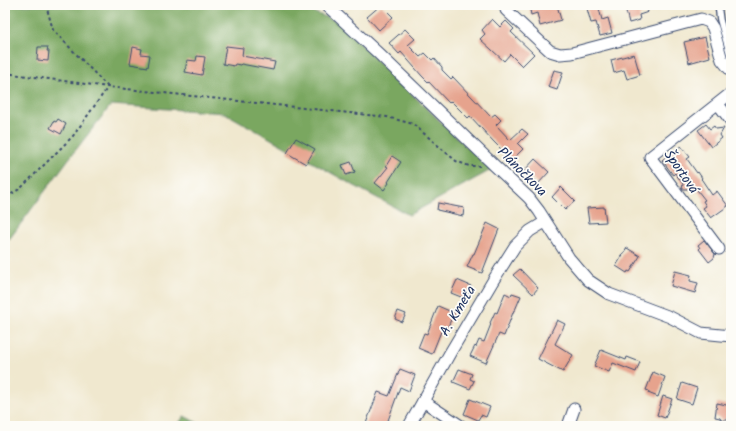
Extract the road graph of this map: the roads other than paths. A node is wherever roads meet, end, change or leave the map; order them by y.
1 (326, 5) edge
2 (718, 5) edge
3 (506, 10) dead end
4 (731, 58) edge
5 (731, 70) edge
6 (731, 93) edge
7 (718, 104) junction
8 (731, 121) edge
9 (546, 222) junction
10 (719, 249) dead end
11 (731, 336) edge
12 (423, 401) junction
13 (574, 409) dead end
14 (409, 426) edge
15 (461, 426) edge
16 (568, 426) edge

1 - 9 street, Plánočkova
2 - 4 lane
3 - 5 street
6 - 7 street, Športová
7 - 8 street
7 - 10 street, Športová
9 - 11 street, Plánočkova
9 - 12 street, A. Kmeťa
12 - 14 street, A. Kmeťa
12 - 15 street
13 - 16 street

